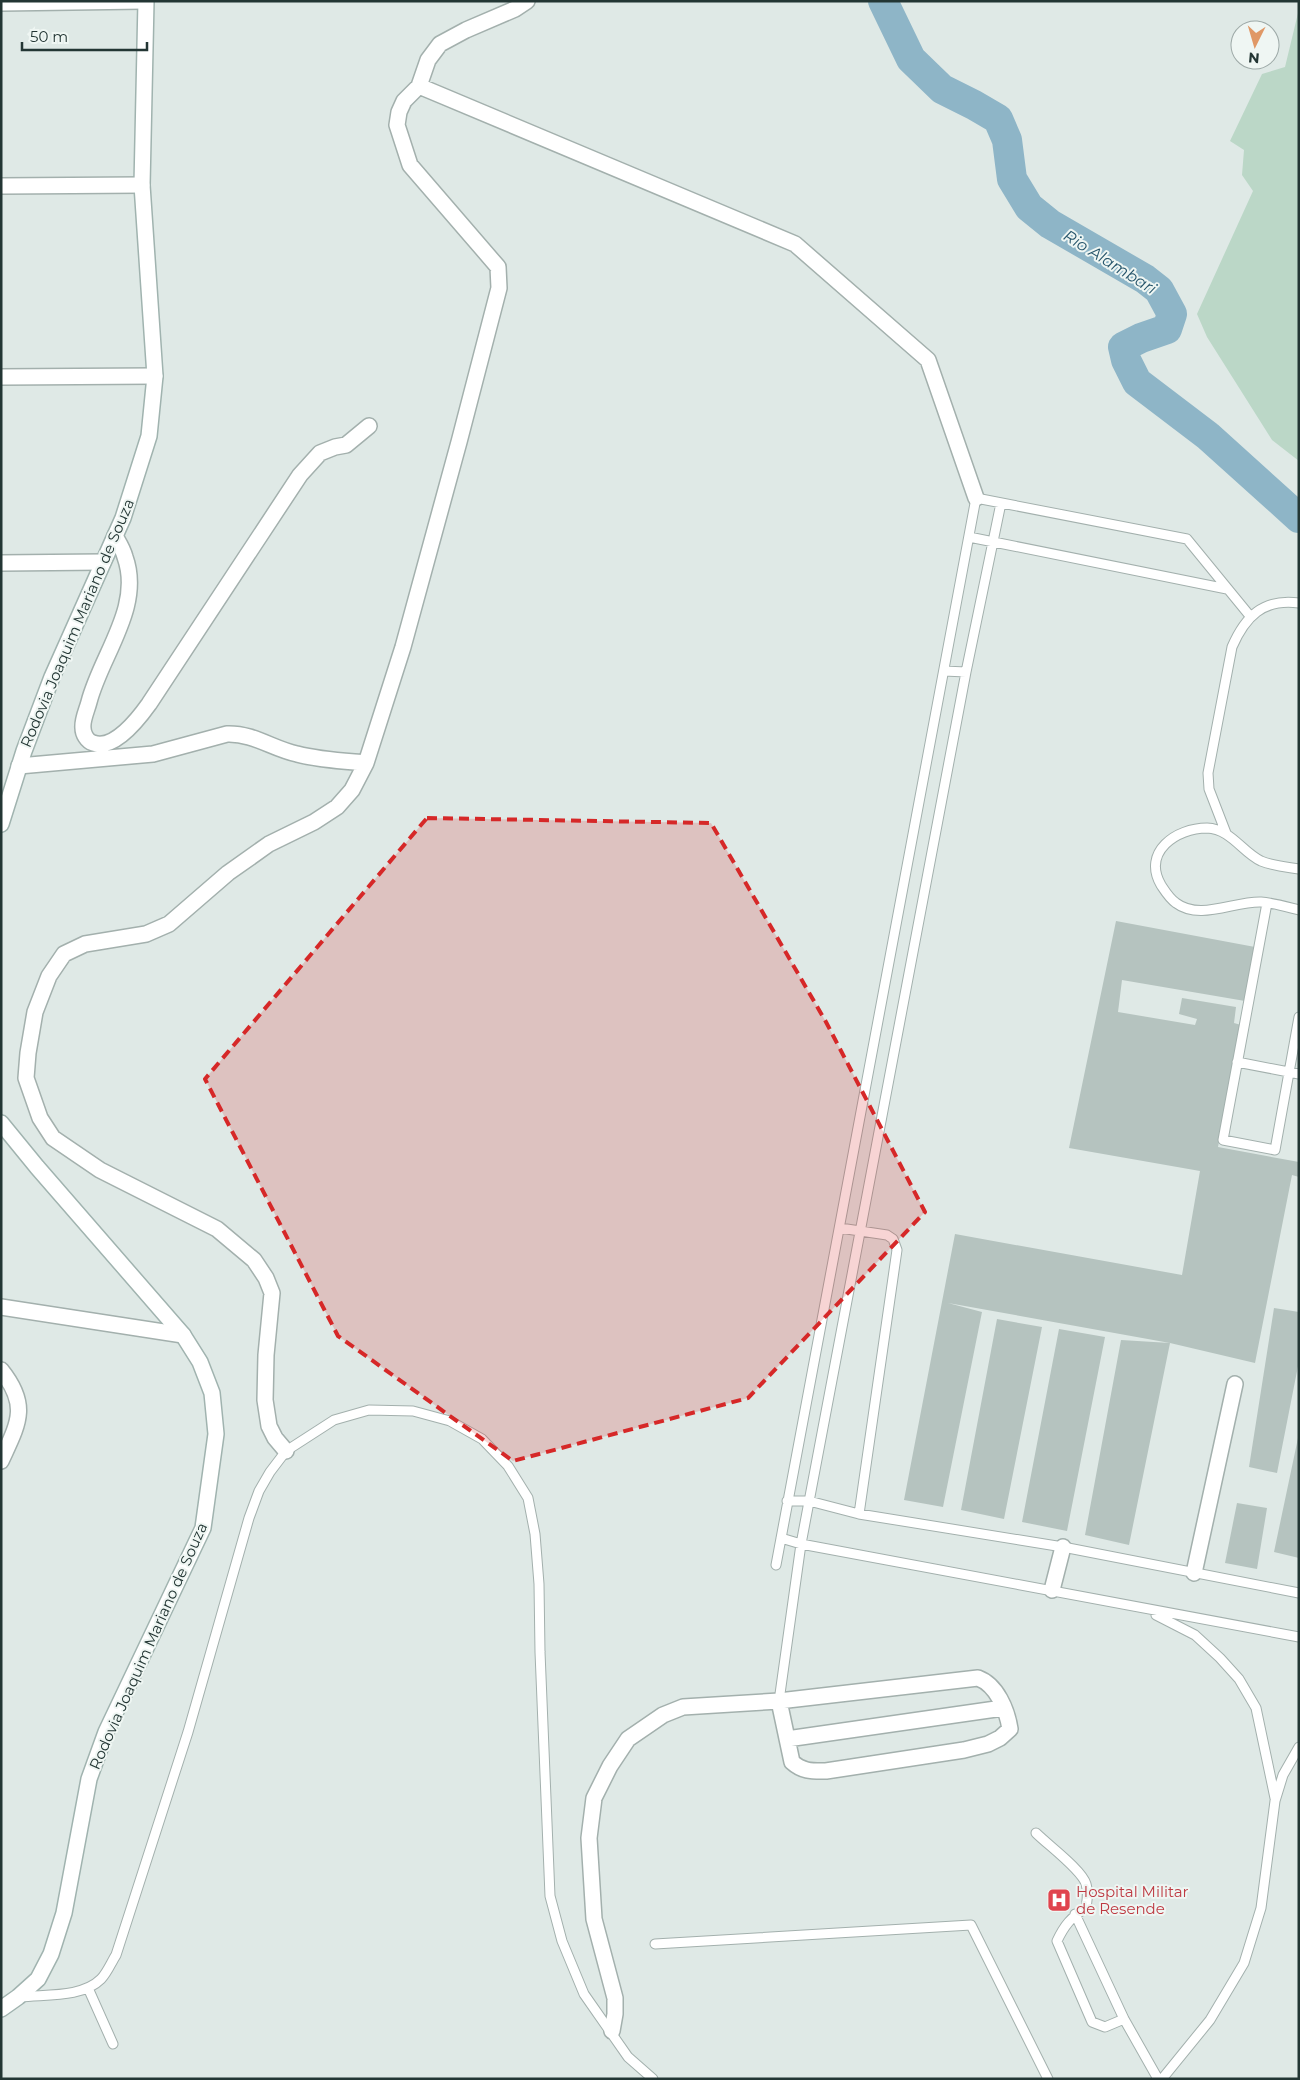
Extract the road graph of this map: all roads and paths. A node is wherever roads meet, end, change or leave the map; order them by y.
1 (145, 1) edge
2 (527, 1) edge
3 (1, 3) edge
4 (419, 86) junction
5 (142, 185) junction
6 (1, 186) edge
7 (155, 376) junction
8 (1, 377) edge
9 (369, 426) dead end
10 (976, 498) junction
11 (1001, 503) junction
12 (115, 536) junction
13 (969, 537) junction
14 (992, 542) junction
15 (103, 562) junction
16 (1, 563) edge
17 (1227, 588) junction
18 (1299, 604) edge
19 (1250, 616) junction
20 (944, 671) junction
21 (966, 672) junction
22 (366, 763) junction
23 (19, 766) junction
24 (1, 824) edge
25 (1226, 833) junction
26 (1299, 869) edge
27 (1267, 903) junction
28 (1299, 910) edge
29 (1299, 1017) edge
30 (1238, 1062) junction
31 (1289, 1072) junction
32 (1299, 1074) edge
33 (1, 1123) edge
34 (840, 1228) junction
35 (859, 1230) junction
36 (1, 1306) edge
37 (183, 1336) junction
38 (1, 1370) edge
39 (1235, 1384) dead end
40 (286, 1451) junction
41 (1, 1461) edge
42 (787, 1501) junction
43 (809, 1501) junction
44 (859, 1514) junction
45 (781, 1538) junction
46 (801, 1544) junction
47 (1063, 1547) junction
48 (776, 1564) dead end
49 (1194, 1573) junction
50 (1052, 1590) junction
51 (1299, 1593) edge
52 (1145, 1609) junction
53 (1299, 1637) edge
54 (779, 1701) junction
55 (1003, 1708) junction
56 (788, 1739) junction
57 (1299, 1747) edge
58 (1276, 1801) junction
59 (1036, 1833) dead end
60 (1076, 1914) junction
61 (655, 1944) dead end
62 (88, 1988) junction
63 (18, 1997) junction
64 (1, 2009) edge
65 (1124, 2019) junction
66 (612, 2031) junction
67 (113, 2044) dead end
68 (653, 2079) edge
69 (1048, 2079) edge
70 (1158, 2079) edge
71 (1162, 2079) edge

1 - 3 street
1 - 5 street, Rodovia Joaquim Mariano de Souza
2 - 4 street
4 - 10 street
4 - 22 street
5 - 6 street
5 - 7 street, Rodovia Joaquim Mariano de Souza
7 - 8 street
7 - 12 street, Rodovia Joaquim Mariano de Souza
9 - 12 street
10 - 11 lane
10 - 13 lane
11 - 14 lane
11 - 17 lane
12 - 15 street, Rodovia Joaquim Mariano de Souza
13 - 14 lane
13 - 20 lane
14 - 17 lane
14 - 21 lane
15 - 16 street
15 - 23 street, Rodovia Joaquim Mariano de Souza
17 - 19 lane
18 - 19 lane
19 - 25 lane
20 - 21 lane
20 - 34 lane
21 - 35 lane
22 - 23 street
22 - 40 street
23 - 24 street, Rodovia Joaquim Mariano de Souza
25 - 26 lane
25 - 27 lane
27 - 28 lane
27 - 30 lane
29 - 31 lane
30 - 31 lane
30 - 31 lane
31 - 32 lane
33 - 37 street, Rodovia Joaquim Mariano de Souza
34 - 35 lane
34 - 42 lane
35 - 43 lane
35 - 44 lane
36 - 37 street
37 - 63 street, Rodovia Joaquim Mariano de Souza
38 - 41 street
39 - 49 street
40 - 62 lane
40 - 66 lane
42 - 43 lane
42 - 45 lane
43 - 44 lane
43 - 46 lane
44 - 47 lane
45 - 46 lane
45 - 48 lane
46 - 50 lane
46 - 54 lane
47 - 49 lane
47 - 50 street
49 - 51 lane
50 - 52 lane
52 - 53 lane
52 - 58 lane
54 - 55 street
54 - 56 street
54 - 66 street
55 - 56 street
55 - 56 street
57 - 58 lane
58 - 71 lane
59 - 60 lane
60 - 65 lane
60 - 65 lane
61 - 69 lane
62 - 63 lane
62 - 67 lane
63 - 64 street, Rodovia Joaquim Mariano de Souza
65 - 70 lane
66 - 68 lane

